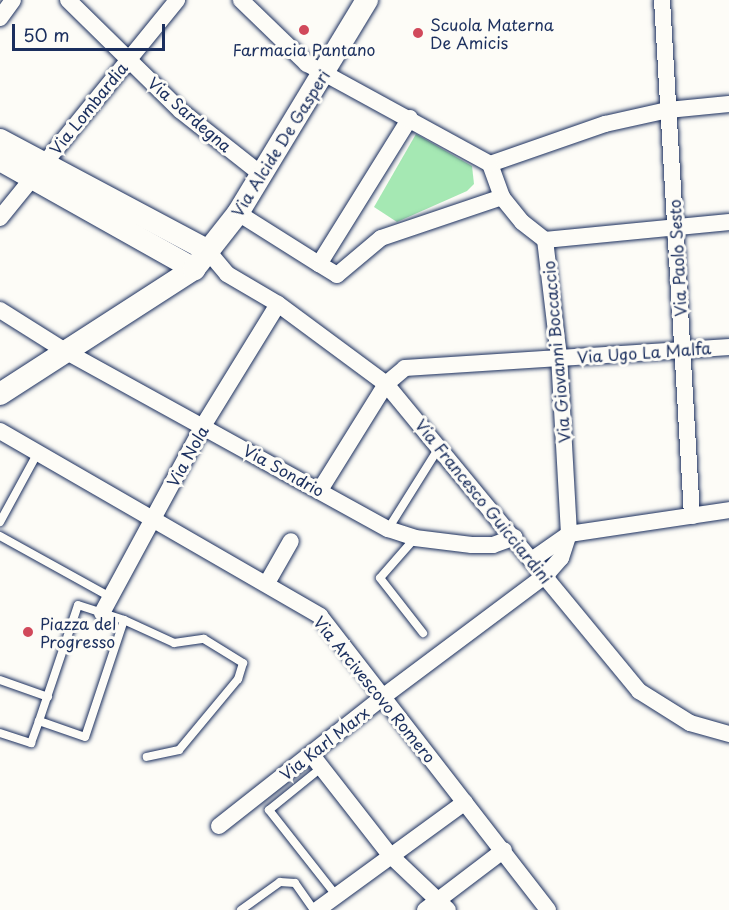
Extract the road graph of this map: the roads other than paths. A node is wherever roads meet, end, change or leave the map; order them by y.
1 (13, 0) edge
2 (68, 0) edge
3 (177, 0) edge
4 (241, 0) edge
5 (367, 0) edge
6 (662, 0) edge
7 (0, 10) edge
8 (0, 18) edge
9 (128, 59) junction
10 (326, 72) junction
11 (729, 104) edge
12 (668, 110) junction
13 (410, 118) junction
14 (0, 140) edge
15 (0, 160) edge
16 (490, 164) junction
17 (37, 170) junction
18 (262, 175) junction
19 (502, 197) junction
20 (238, 213) junction
21 (0, 218) edge
22 (729, 222) edge
23 (675, 226) junction
24 (545, 240) junction
25 (207, 250) junction
26 (319, 264) junction
27 (194, 268) junction
28 (227, 274) junction
29 (278, 304) junction
30 (0, 310) edge
31 (729, 346) edge
32 (682, 350) junction
33 (65, 351) junction
34 (559, 357) junction
35 (386, 384) junction
36 (0, 394) edge
37 (203, 426) junction
38 (0, 431) edge
39 (441, 446) junction
40 (37, 454) junction
41 (320, 490) junction
42 (729, 510) edge
43 (692, 516) junction
44 (0, 522) edge
45 (150, 522) junction
46 (388, 529) junction
47 (569, 534) junction
48 (0, 536) edge
49 (515, 537) junction
50 (415, 538) junction
51 (291, 541) dead end
52 (532, 559) junction
53 (546, 575) junction
54 (267, 583) junction
55 (110, 597) junction
56 (102, 613) junction
57 (124, 620) junction
58 (423, 633) dead end
59 (0, 680) edge
60 (384, 696) junction
61 (48, 697) junction
62 (39, 721) junction
63 (0, 733) edge
64 (729, 734) edge
65 (310, 754) junction
66 (147, 758) dead end
67 (321, 768) junction
68 (465, 802) junction
69 (219, 826) dead end
70 (504, 850) junction
71 (389, 854) junction
72 (336, 895) junction
73 (444, 904) edge
74 (241, 910) edge
75 (316, 910) edge
76 (425, 910) edge
77 (548, 910) edge

1 - 7 street
1 - 8 street
2 - 9 street, Via Sardegna
3 - 9 street, Via Lombardia
4 - 10 street
5 - 10 main road, Via Alcide De Gasperi
6 - 12 street, Via Paolo Sesto
9 - 17 street, Via Lombardia
9 - 18 street, Via Sardegna
10 - 13 street
10 - 18 main road, Via Alcide De Gasperi
11 - 12 street
12 - 16 street
12 - 23 street, Via Paolo Sesto
13 - 16 street
13 - 26 street
14 - 17 main road
15 - 17 main road
16 - 19 street, Via Giovanni Boccaccio
17 - 21 street, Via Lombardia
17 - 25 main road
17 - 27 main road
18 - 20 main road, Via Alcide De Gasperi
19 - 24 street, Via Giovanni Boccaccio
19 - 26 street
20 - 25 main road, Via Alcide De Gasperi
20 - 26 street
22 - 23 street
23 - 24 street
23 - 32 street, Via Paolo Sesto
24 - 34 street, Via Giovanni Boccaccio
25 - 27 main road, Via Alcide De Gasperi
25 - 28 street
27 - 28 street
27 - 33 main road, Via Alcide De Gasperi
28 - 29 street, Via Francesco Guicciardini
29 - 35 street, Via Francesco Guicciardini
29 - 37 street, Via Nola
30 - 33 street, Via Sondrio
31 - 32 street, Via Ugo La Malfa
32 - 34 street, Via Ugo La Malfa
32 - 43 street, Via Paolo Sesto
33 - 36 main road, Via Alcide De Gasperi
33 - 37 street, Via Sondrio
34 - 35 street, Via Ugo La Malfa
34 - 47 street, Via Giovanni Boccaccio
35 - 39 street, Via Francesco Guicciardini
35 - 41 street
37 - 41 street, Via Sondrio
37 - 45 street, Via Nola
38 - 40 street, Via Arcivescovo Romero
39 - 46 lane
39 - 49 street, Via Francesco Guicciardini
40 - 44 lane
40 - 45 street, Via Arcivescovo Romero
41 - 46 street, Via Sondrio
42 - 43 street
43 - 47 street
45 - 54 street, Via Arcivescovo Romero
45 - 55 street, Via Nola
46 - 50 street, Via Sondrio
47 - 52 street
47 - 53 street, Via Karl Marx
48 - 55 lane
49 - 50 street, Via Sondrio
49 - 52 street, Via Francesco Guicciardini
50 - 58 lane
51 - 54 street
52 - 53 street, Via Francesco Guicciardini
53 - 60 street, Via Karl Marx
53 - 64 street, Via Francesco Guicciardini
54 - 60 street, Via Arcivescovo Romero
55 - 56 street, Via Nola
56 - 57 lane
56 - 61 lane
57 - 62 lane
57 - 66 lane
59 - 61 lane
60 - 65 street, Via Karl Marx
60 - 68 street, Via Arcivescovo Romero
61 - 62 lane
62 - 63 lane
65 - 67 street
65 - 69 street, Via Karl Marx
67 - 71 street
67 - 72 lane
68 - 70 street, Via Arcivescovo Romero
68 - 71 street
70 - 73 street
70 - 77 street, Via Arcivescovo Romero
71 - 72 street
71 - 73 street
72 - 75 street
73 - 76 street
74 - 75 lane

